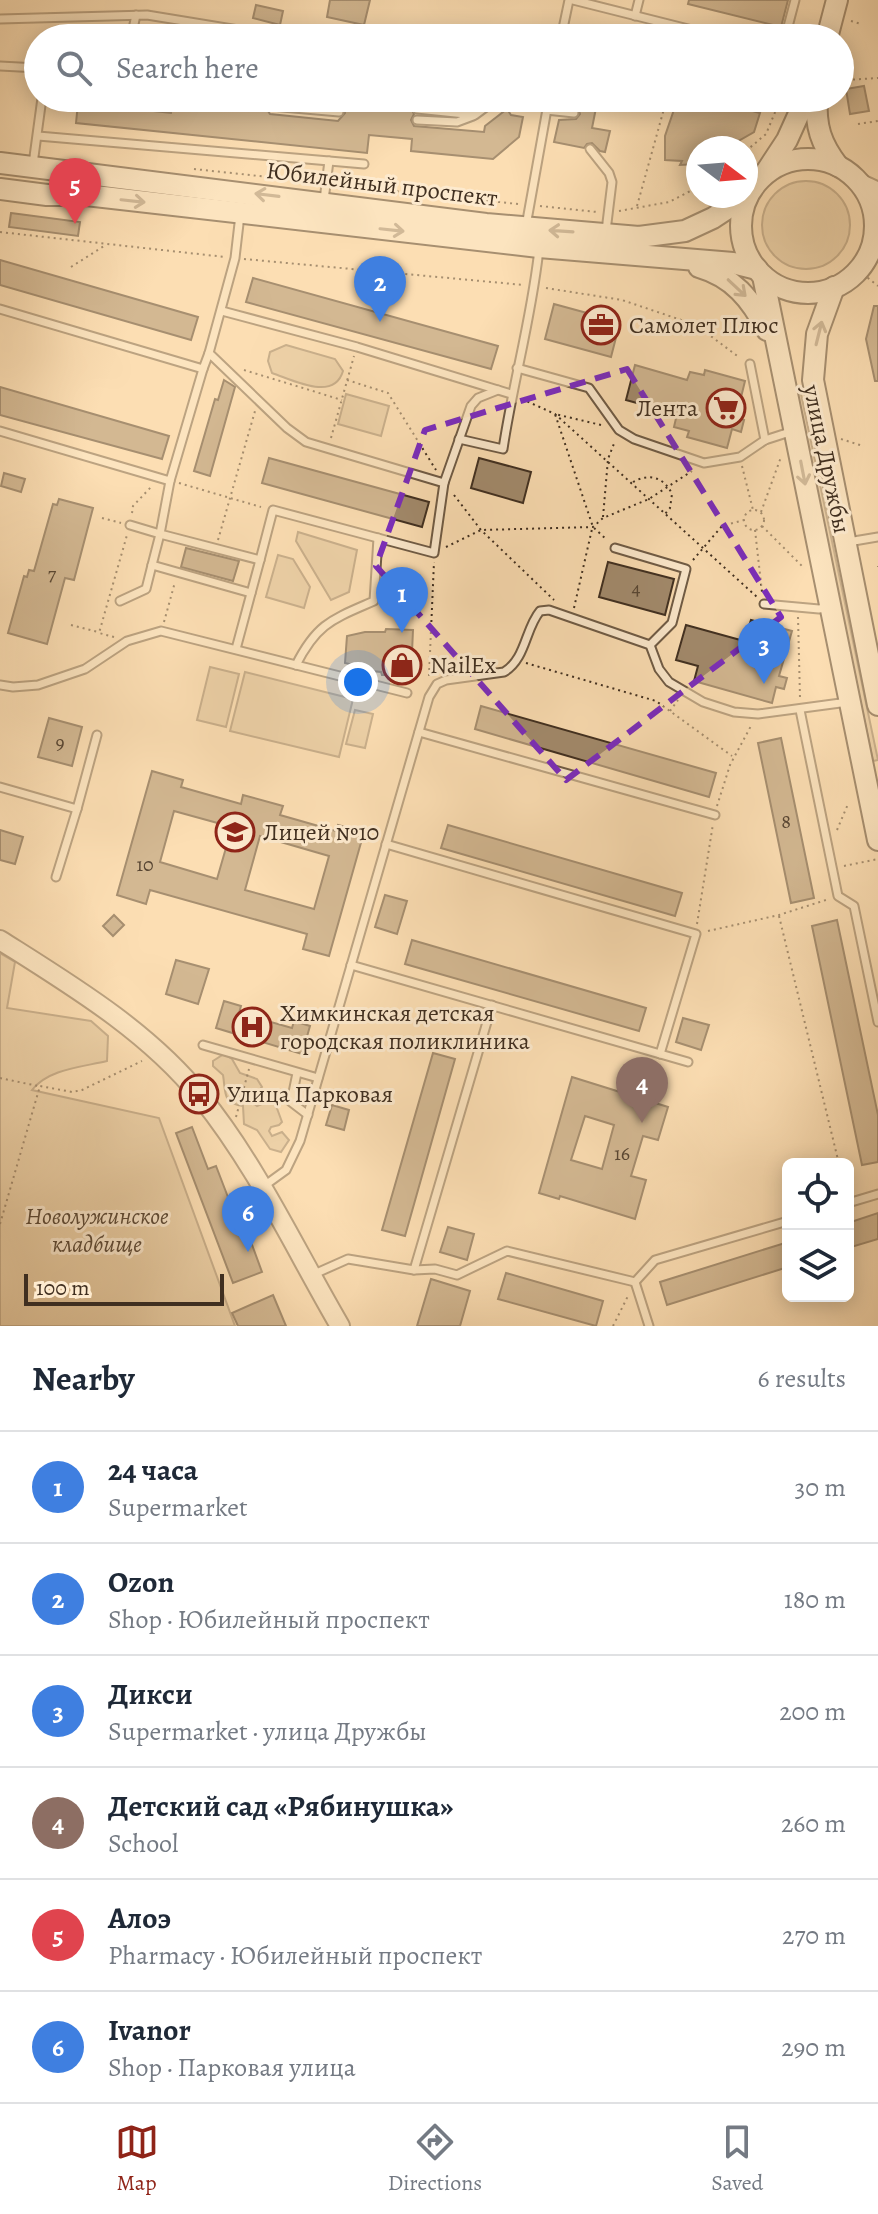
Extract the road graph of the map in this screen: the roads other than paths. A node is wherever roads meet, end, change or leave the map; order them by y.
1 (571, 0) edge
2 (639, 0) edge
3 (795, 0) edge
4 (837, 0) edge
5 (136, 15) junction
6 (635, 16) junction
7 (0, 19) edge
8 (134, 24) edge
9 (208, 24) edge
10 (565, 24) edge
11 (667, 24) edge
12 (789, 24) edge
13 (831, 24) edge
14 (0, 66) edge
15 (24, 67) edge
16 (41, 112) edge
17 (446, 112) edge
18 (479, 112) edge
19 (546, 112) edge
20 (565, 112) edge
21 (800, 112) edge
22 (816, 112) edge
23 (574, 113) dead end
24 (475, 115) junction
25 (417, 120) dead end
26 (38, 136) junction
27 (590, 149) dead end
28 (329, 161) junction
29 (0, 163) edge
30 (364, 164) dead end
31 (838, 166) junction
32 (33, 167) junction
33 (763, 176) junction
34 (758, 182) edge
35 (869, 188) edge
36 (0, 189) edge
37 (325, 193) junction
38 (728, 208) edge
39 (744, 208) edge
40 (240, 213) junction
41 (607, 223) junction
42 (526, 228) junction
43 (539, 247) junction
44 (873, 249) edge
45 (668, 258) junction
46 (760, 272) junction
47 (834, 287) junction
48 (0, 309) edge
49 (222, 311) junction
50 (778, 351) junction
51 (209, 353) junction
52 (750, 364) road end
53 (517, 368) junction
54 (203, 369) junction
55 (498, 390) junction
56 (511, 394) junction
57 (795, 430) junction
58 (0, 431) edge
59 (459, 439) junction
60 (765, 440) junction
61 (170, 481) junction
62 (444, 483) junction
63 (130, 525) road end
64 (160, 534) junction
65 (878, 537) edge
66 (378, 538) junction
67 (846, 543) junction
68 (615, 548) road end
69 (260, 560) junction
70 (152, 565) junction
71 (251, 593) junction
72 (120, 601) dead end
73 (764, 604) road end
74 (830, 606) junction
75 (650, 645) junction
76 (236, 649) junction
77 (296, 665) junction
78 (0, 685) edge
79 (407, 693) dead end
80 (850, 702) junction
81 (878, 705) edge
82 (800, 710) junction
83 (419, 732) junction
84 (97, 735) dead end
85 (872, 777) edge
86 (0, 787) edge
87 (77, 809) junction
88 (715, 815) dead end
89 (878, 840) edge
90 (386, 844) junction
91 (56, 877) dead end
92 (0, 940) edge
93 (351, 965) junction
94 (492, 1005) junction
95 (878, 1022) edge
96 (203, 1045) dead end
97 (660, 1054) junction
98 (688, 1062) dead end
99 (297, 1073) junction
100 (318, 1078) junction
101 (308, 1115) junction
102 (262, 1187) junction
103 (878, 1194) edge
104 (854, 1201) edge
105 (782, 1223) edge
106 (414, 1270) junction
107 (310, 1276) junction
108 (635, 1282) junction
109 (340, 1326) edge
110 (649, 1326) edge

1 - 6 lane
1 - 10 lane
2 - 6 lane
3 - 12 lane
4 - 13 main road
5 - 7 lane
5 - 8 lane
5 - 9 lane
6 - 11 lane
14 - 15 lane
16 - 26 lane
17 - 24 lane
18 - 24 lane
19 - 42 lane
20 - 23 lane
21 - 33 main road
22 - 31 main road
24 - 25 lane
26 - 28 lane
26 - 32 lane
27 - 41 lane
28 - 30 lane
28 - 37 lane
29 - 32 main road, Юбилейный проспект
31 - 33 main road
31 - 35 main road
37 -> 32 main road, Юбилейный проспект
33 - 34 main road
35 - 44 main road
36 -> 40 main road, Юбилейный проспект
37 - 42 main road, Юбилейный проспект
38 - 41 main road, Юбилейный проспект
39 - 46 main road
40 -> 43 main road, Юбилейный проспект
40 - 49 lane
41 -> 42 main road, Юбилейный проспект
43 - 45 main road, Юбилейный проспект
43 - 53 lane
44 - 47 main road
45 - 46 main road, Юбилейный проспект
45 -> 50 main road
46 - 47 main road
46 - 50 main road, улица Дружбы
67 -> 47 main road, улица Дружбы
48 - 54 lane
49 - 51 lane
49 - 55 lane
50 - 57 main road, улица Дружбы
51 - 54 lane
51 - 62 lane
52 - 60 lane
53 - 56 lane
53 - 60 lane
54 - 61 lane
55 - 56 lane
55 - 59 lane
56 - 59 lane
57 - 60 lane
57 -> 74 main road, улица Дружбы
58 - 61 lane
59 - 62 lane
61 - 64 lane
62 - 66 lane
63 - 64 lane
64 - 69 lane
64 - 70 lane
65 - 67 lane
66 - 69 lane
66 - 77 lane
67 - 81 main road, улица Дружбы
68 - 75 lane
69 - 71 lane
70 - 71 lane
70 - 72 lane
71 - 76 lane
73 - 74 lane
74 - 80 main road, улица Дружбы
75 - 82 lane
75 - 83 lane
76 - 77 lane
76 - 78 lane
77 - 79 lane
80 - 82 lane
80 - 85 main road, улица Дружбы
82 - 95 lane
83 - 88 lane
83 - 90 lane
84 - 87 lane
85 - 89 main road, улица Дружбы
86 - 87 lane
87 - 91 lane
90 - 93 lane
90 - 97 lane
92 - 102 street
93 - 94 lane
93 - 100 lane
94 - 97 lane
94 - 106 lane
96 - 99 lane
97 - 98 lane
99 - 100 lane
99 - 101 lane
100 - 101 lane
101 - 102 lane
102 - 107 street
103 - 104 lane
105 - 108 lane
106 - 107 lane
106 - 108 lane
107 - 109 street
108 - 110 lane

